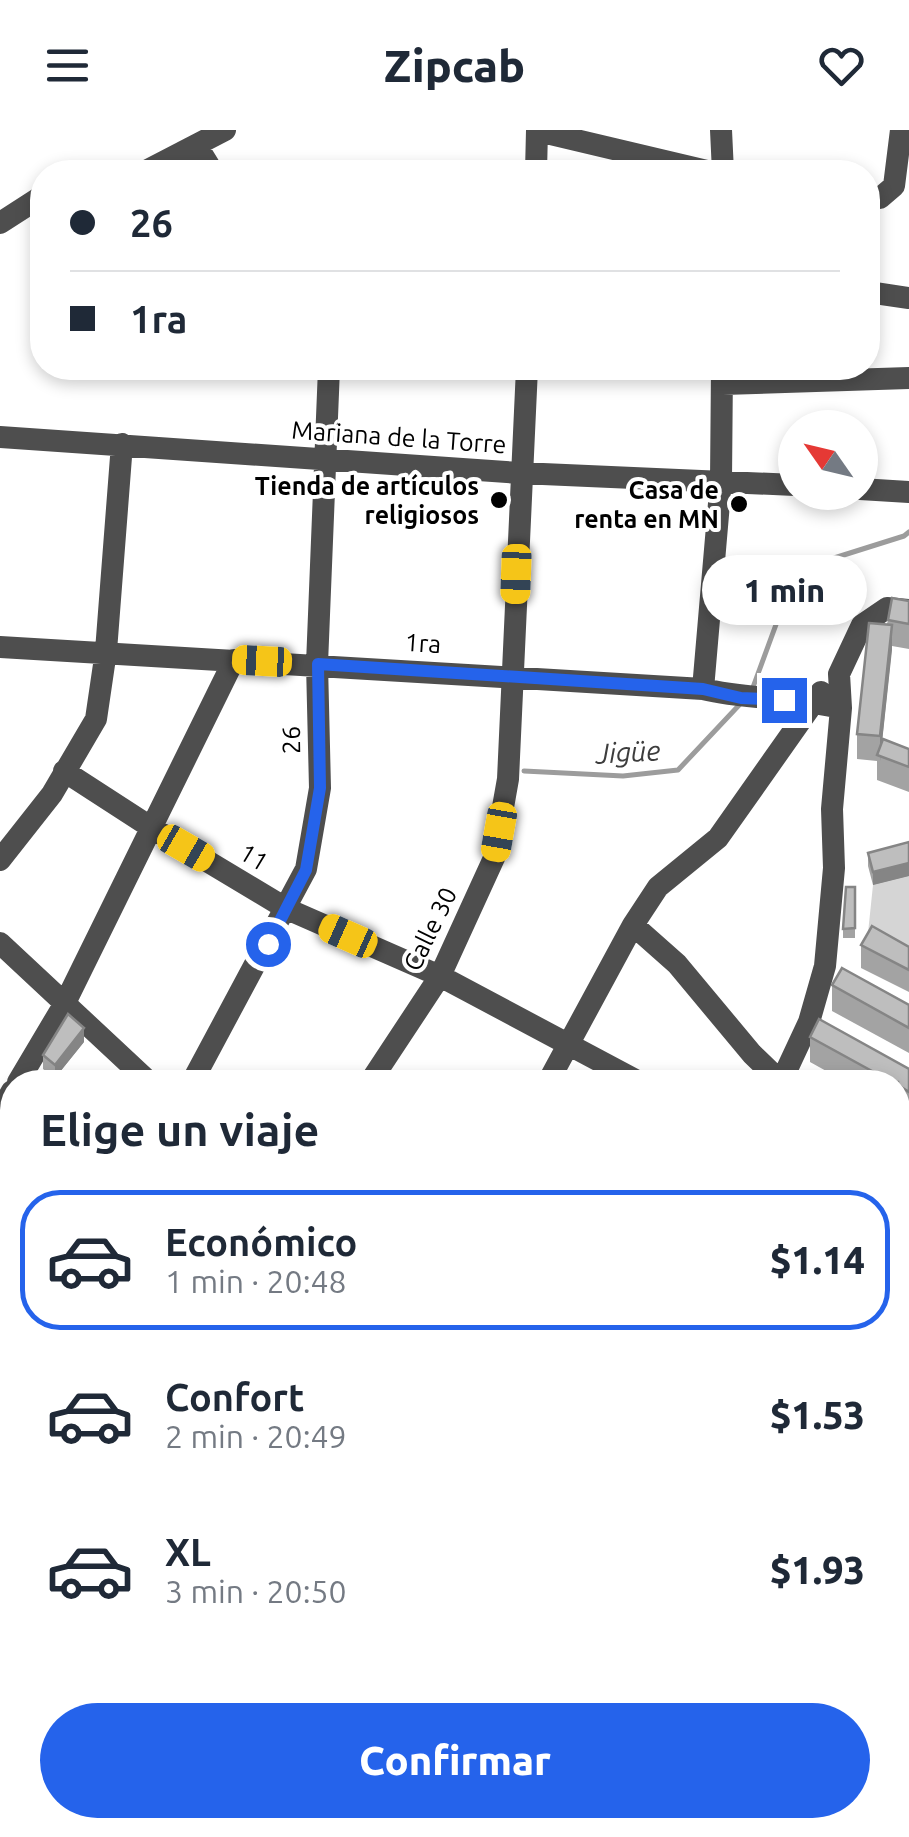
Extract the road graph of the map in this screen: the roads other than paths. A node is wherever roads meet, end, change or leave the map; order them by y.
1 (172, 130) edge
2 (225, 130) edge
3 (538, 130) edge
4 (721, 130) edge
5 (901, 130) edge
6 (193, 148) junction
7 (168, 160) edge
8 (204, 160) edge
9 (537, 160) edge
10 (662, 160) edge
11 (722, 160) edge
12 (880, 198) edge
13 (30, 204) edge
14 (0, 223) edge
15 (880, 294) edge
16 (909, 298) edge
17 (880, 378) edge
18 (909, 378) edge
19 (329, 380) edge
20 (526, 380) edge
21 (722, 380) edge
22 (0, 437) edge
23 (122, 444) junction
24 (326, 458) junction
25 (520, 474) junction
26 (722, 480) junction
27 (778, 484) edge
28 (878, 490) edge
29 (909, 492) edge
30 (909, 610) edge
31 (0, 647) edge
32 (106, 652) junction
33 (234, 660) junction
34 (318, 664) junction
35 (839, 674) junction
36 (512, 676) junction
37 (703, 689) junction
38 (812, 701) junction
39 (841, 708) junction
40 (64, 771) junction
41 (152, 828) junction
42 (0, 860) edge
43 (287, 908) junction
44 (634, 925) junction
45 (0, 942) edge
46 (440, 976) junction
47 (65, 1003) junction
48 (566, 1044) junction
49 (25, 1070) edge
50 (136, 1070) edge
51 (199, 1070) edge
52 (378, 1070) edge
53 (554, 1070) edge
54 (617, 1070) edge
55 (769, 1070) edge
56 (787, 1070) edge

1 - 6 street
2 - 6 street
3 - 9 street
3 - 10 street
4 - 11 street
5 - 12 street
6 - 7 street
6 - 8 street
13 - 14 street
15 - 16 street
17 - 18 street
19 - 24 street, 26
20 - 25 street, Calle 30
21 - 26 street
22 - 23 street, Mariana de la Torre
23 - 24 street, Mariana de la Torre
23 - 32 street
24 - 25 street, Mariana de la Torre
24 - 34 street, 26
25 - 26 street, Mariana de la Torre
25 - 36 street, Calle 30
26 - 27 street, Mariana de la Torre
26 - 37 street
28 - 29 street
30 - 35 street
31 - 32 street, 1ra
32 - 33 street, 1ra
32 - 40 street
33 - 34 street, 1ra
33 - 41 street
34 - 36 street, 1ra
34 - 43 street, 26
35 - 38 street
35 - 39 street
36 - 37 street, 1ra
36 - 46 street, Calle 30
37 - 38 street, 1ra
38 - 39 street, 1ra
38 - 44 street
39 - 56 street
40 - 41 street, 11
40 - 42 street
41 - 43 street, 11
41 - 47 street
43 - 46 street, 11
43 - 51 street, 26
44 - 48 street
44 - 55 street
45 - 47 street
46 - 48 street, 11
46 - 52 street, Calle 30
47 - 49 street
47 - 50 street
48 - 53 street
48 - 54 street, 11

